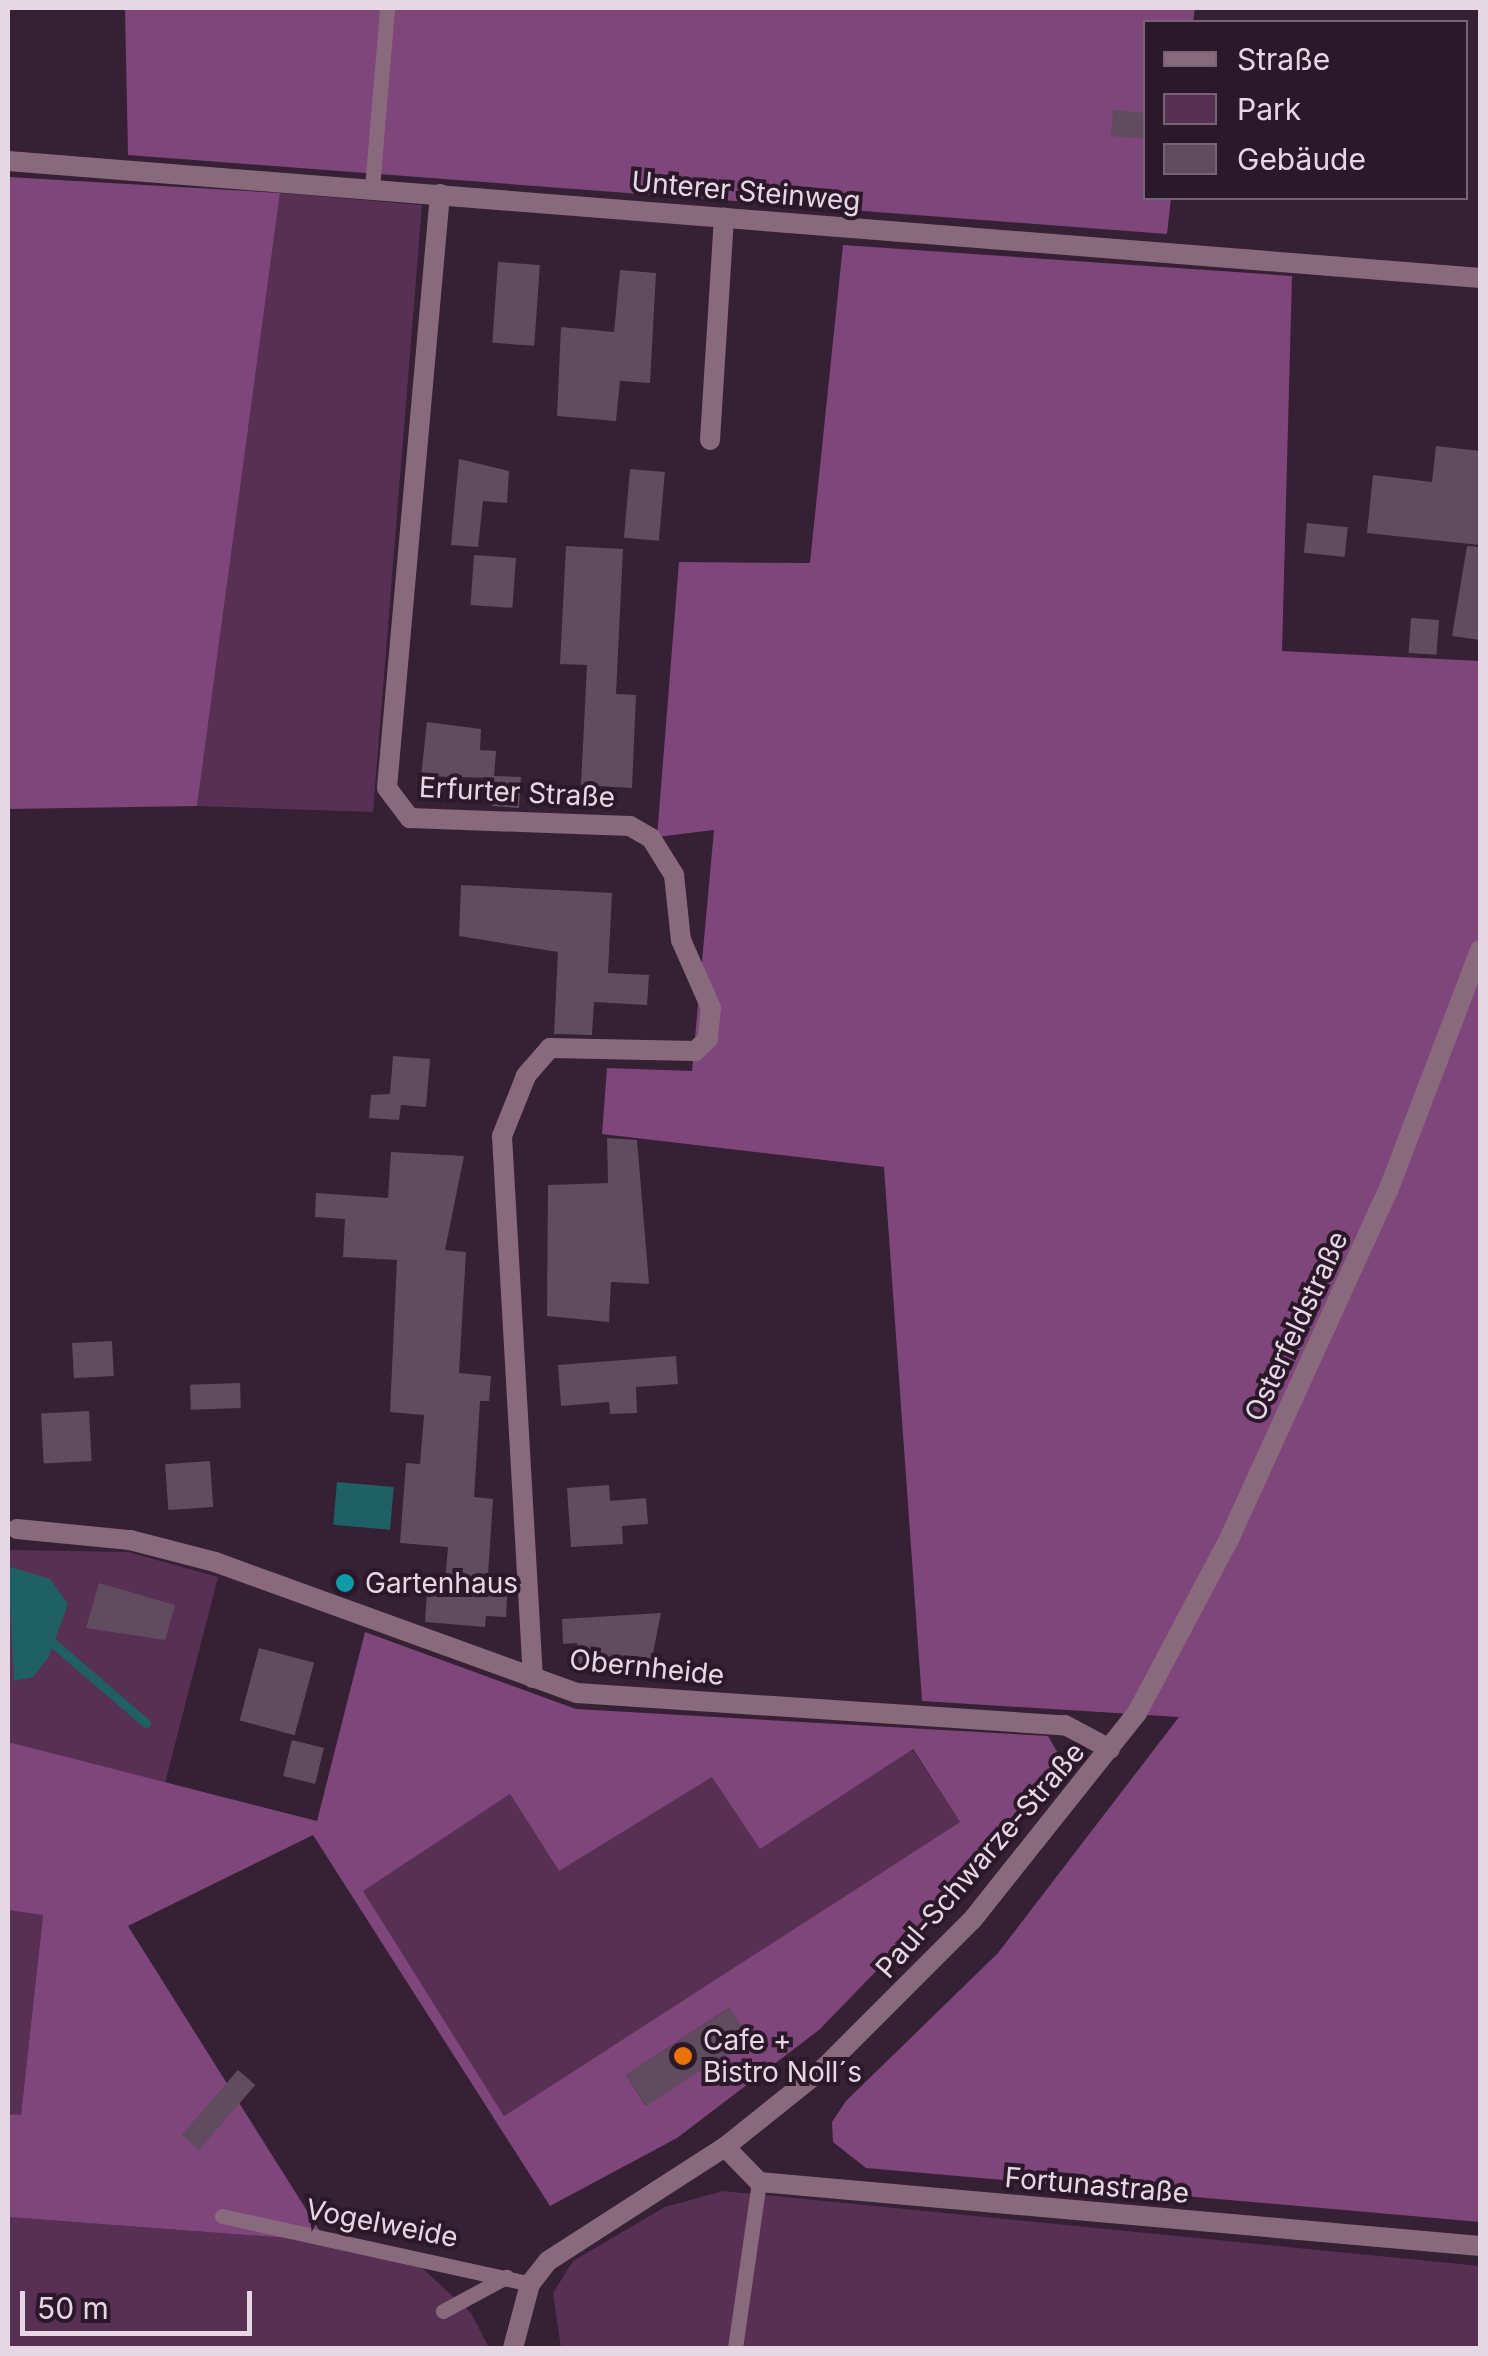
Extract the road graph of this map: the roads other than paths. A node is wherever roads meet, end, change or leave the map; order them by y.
1 (388, 8) edge
2 (8, 161) edge
3 (372, 188) junction
4 (440, 194) junction
5 (724, 217) junction
6 (1480, 278) edge
7 (710, 440) dead end
8 (1480, 950) edge
9 (17, 1530) dead end
10 (533, 1678) junction
11 (1137, 1714) joint
12 (1110, 1749) junction
13 (724, 2147) junction
14 (759, 2182) junction
15 (222, 2216) dead end
16 (1480, 2246) edge
17 (506, 2276) junction
18 (530, 2284) junction
19 (443, 2311) dead end
20 (518, 2344) edge
21 (735, 2348) edge

1 - 3 lane
2 - 3 street, Unterer Steinweg
3 - 4 street, Unterer Steinweg
4 - 5 street, Unterer Steinweg
4 - 10 street, Erfurter Straße
5 - 6 street, Unterer Steinweg
5 - 7 street
8 - 11 street, Osterfeldstraße
9 - 10 street, Obernheide
10 - 12 street, Obernheide
11 - 12 street, Paul-Schwarze-Straße
12 - 13 street, Paul-Schwarze-Straße
13 - 14 street
13 - 18 street, Paul-Schwarze-Straße
14 - 16 street, Fortunastraße
14 - 21 lane
15 - 17 lane, Vogelweide
17 - 18 lane, Vogelweide
17 - 19 lane
18 - 20 street, Paul-Schwarze-Straße

